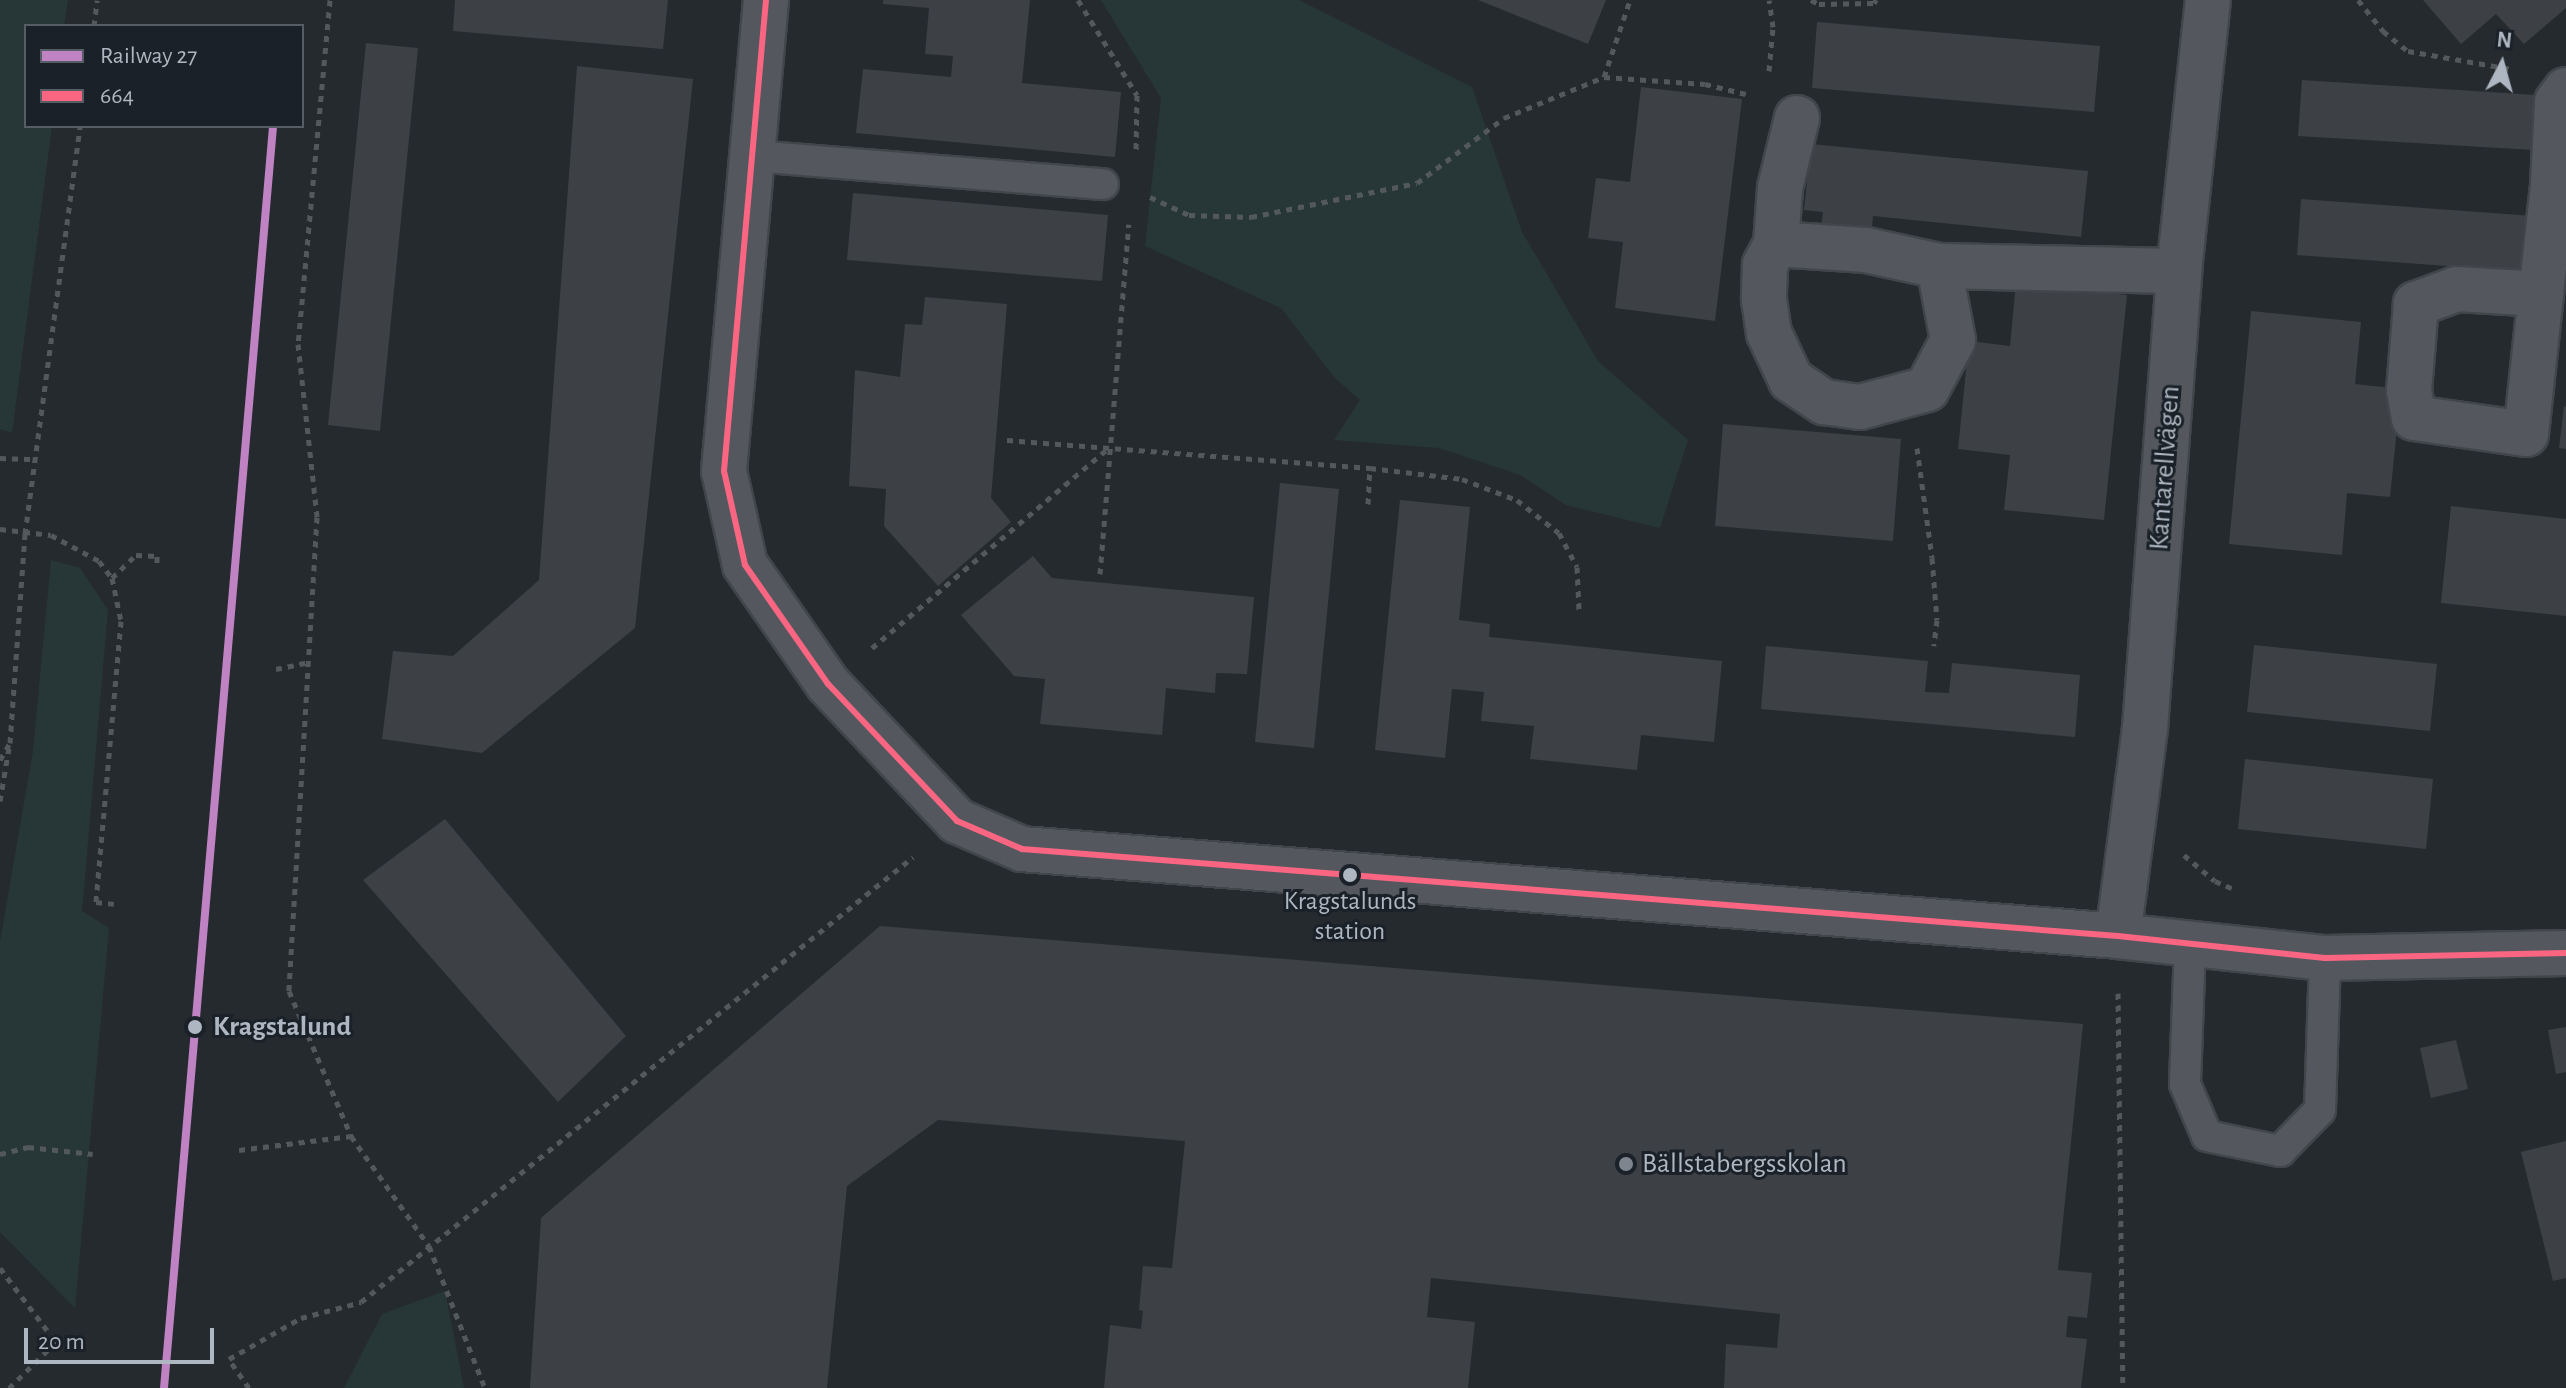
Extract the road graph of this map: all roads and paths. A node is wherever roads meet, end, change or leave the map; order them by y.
1 (97, 0) edge
2 (330, 0) edge
3 (766, 0) edge
4 (1078, 0) edge
5 (1630, 0) edge
6 (1769, 0) edge
7 (1811, 0) edge
8 (1876, 0) edge
9 (2208, 0) edge
10 (2358, 0) edge
11 (94, 24) edge
12 (2517, 70) dead end
13 (1604, 77) junction
14 (2566, 90) edge
15 (1781, 108) junction
16 (80, 128) edge
17 (753, 156) junction
18 (1117, 186) junction
19 (1776, 244) junction
20 (1939, 266) junction
21 (2179, 271) junction
22 (2541, 294) dead end
23 (1905, 397) junction
24 (1007, 440) dead end
25 (1109, 448) junction
26 (0, 458) edge
27 (35, 459) junction
28 (1370, 468) junction
29 (1368, 504) dead end
30 (0, 529) edge
31 (25, 534) junction
32 (157, 563) dead end
33 (1100, 574) dead end
34 (112, 578) junction
35 (1579, 610) dead end
36 (1934, 646) dead end
37 (309, 662) junction
38 (276, 669) dead end
39 (828, 684) junction
40 (10, 743) junction
41 (0, 760) edge
42 (0, 801) edge
43 (957, 821) junction
44 (2182, 853) dead end
45 (2236, 890) dead end
46 (114, 904) dead end
47 (2118, 936) junction
48 (2190, 946) junction
49 (2566, 953) edge
50 (2325, 958) junction
51 (351, 1136) junction
52 (239, 1150) dead end
53 (0, 1154) edge
54 (93, 1154) dead end
55 (429, 1246) junction
56 (0, 1268) edge
57 (9, 1388) edge
58 (249, 1388) edge
59 (485, 1388) edge
60 (2123, 1388) edge

1 - 11 path
2 - 37 path
3 - 17 street
4 - 18 path
5 - 13 path
6 - 15 path
7 - 8 path
9 - 21 street, Kantarellvägen
10 - 12 path
13 - 15 path
13 - 18 path
14 - 22 street
15 - 19 street
16 - 27 path
17 - 18 lane
17 - 39 street
18 - 25 path
19 - 20 street
19 - 23 street
20 - 21 street
20 - 23 street
21 - 47 street, Kantarellvägen
23 - 36 path
24 - 25 path
25 - 28 path
25 - 33 path
25 - 39 path
26 - 27 path
27 - 31 path
28 - 29 path
28 - 35 path
30 - 31 path
31 - 34 path
31 - 40 path
32 - 34 path
34 - 46 path
37 - 38 path
37 - 51 path
39 - 43 street
40 - 41 path
40 - 42 path
43 - 47 street
43 - 55 path
44 - 45 path
47 - 48 street
47 - 60 path
48 - 50 street
48 - 50 lane
49 - 50 street
51 - 52 path
51 - 55 path
53 - 54 path
55 - 58 path
55 - 59 path
56 - 57 path

